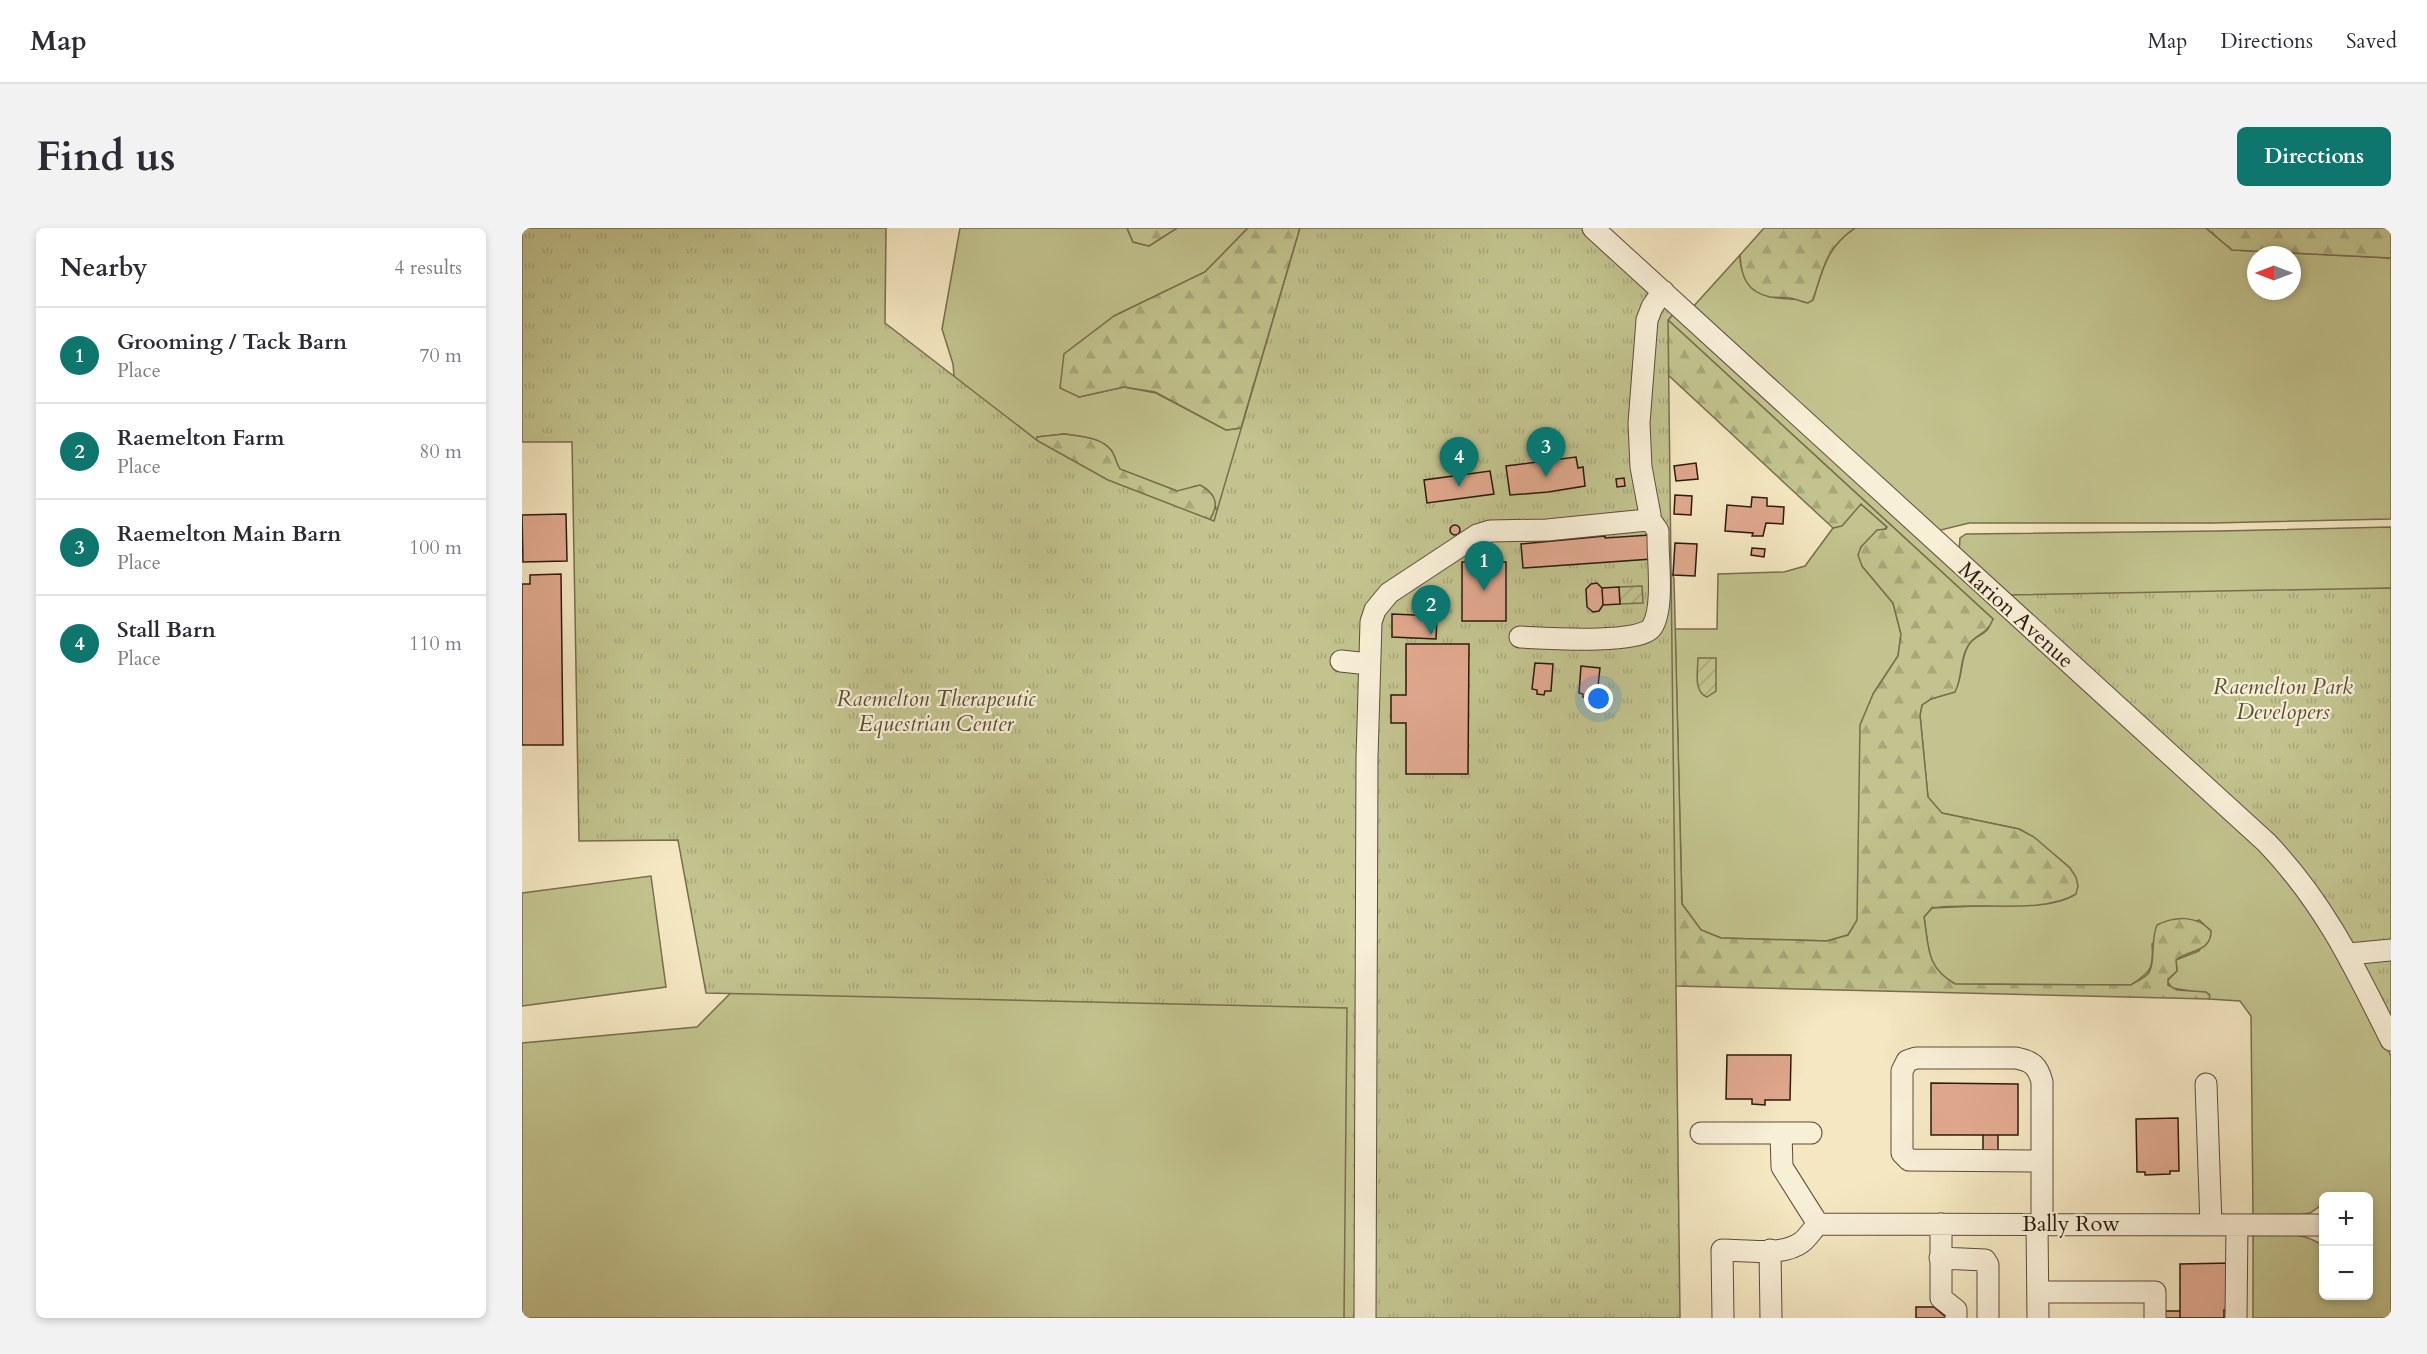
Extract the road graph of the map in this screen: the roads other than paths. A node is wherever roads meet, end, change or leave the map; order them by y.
1 (1593, 228) edge
2 (1663, 291) junction
3 (1649, 518) junction
4 (1520, 637) dead end
5 (1341, 661) dead end
6 (1369, 664) junction
7 (2391, 950) edge
8 (2349, 954) junction
9 (2391, 1040) edge
10 (2206, 1084) dead end
11 (1701, 1133) dead end
12 (1781, 1133) junction
13 (1811, 1133) dead end
14 (2042, 1161) junction
15 (1818, 1224) junction
16 (1941, 1224) junction
17 (2040, 1224) junction
18 (2211, 1225) junction
19 (2237, 1225) junction
20 (2319, 1225) edge
21 (1770, 1250) junction
22 (1940, 1258) junction
23 (2038, 1292) junction
24 (1365, 1318) edge
25 (1723, 1318) edge
26 (1771, 1318) edge
27 (1956, 1318) edge
28 (1988, 1318) edge
29 (2038, 1318) edge
30 (2155, 1318) edge
31 (2236, 1318) edge

1 - 2 street, Marion Avenue
2 - 3 street
2 - 8 street, Marion Avenue
3 - 4 street
3 - 6 street
5 - 6 street
6 - 24 street
7 - 8 street
8 - 9 street, Marion Avenue
10 - 18 street
11 - 12 street
12 - 13 street
12 - 15 street
14 - 14 street
14 - 17 street
15 - 16 street, Bally Row
15 - 21 street
16 - 17 street, Bally Row
16 - 22 street
17 - 18 street, Bally Row
17 - 23 street
18 - 19 street, Bally Row
19 - 20 street, Bally Row
19 - 31 street
21 - 25 street
21 - 26 street
22 - 27 street
22 - 28 street
23 - 29 street
23 - 30 street

